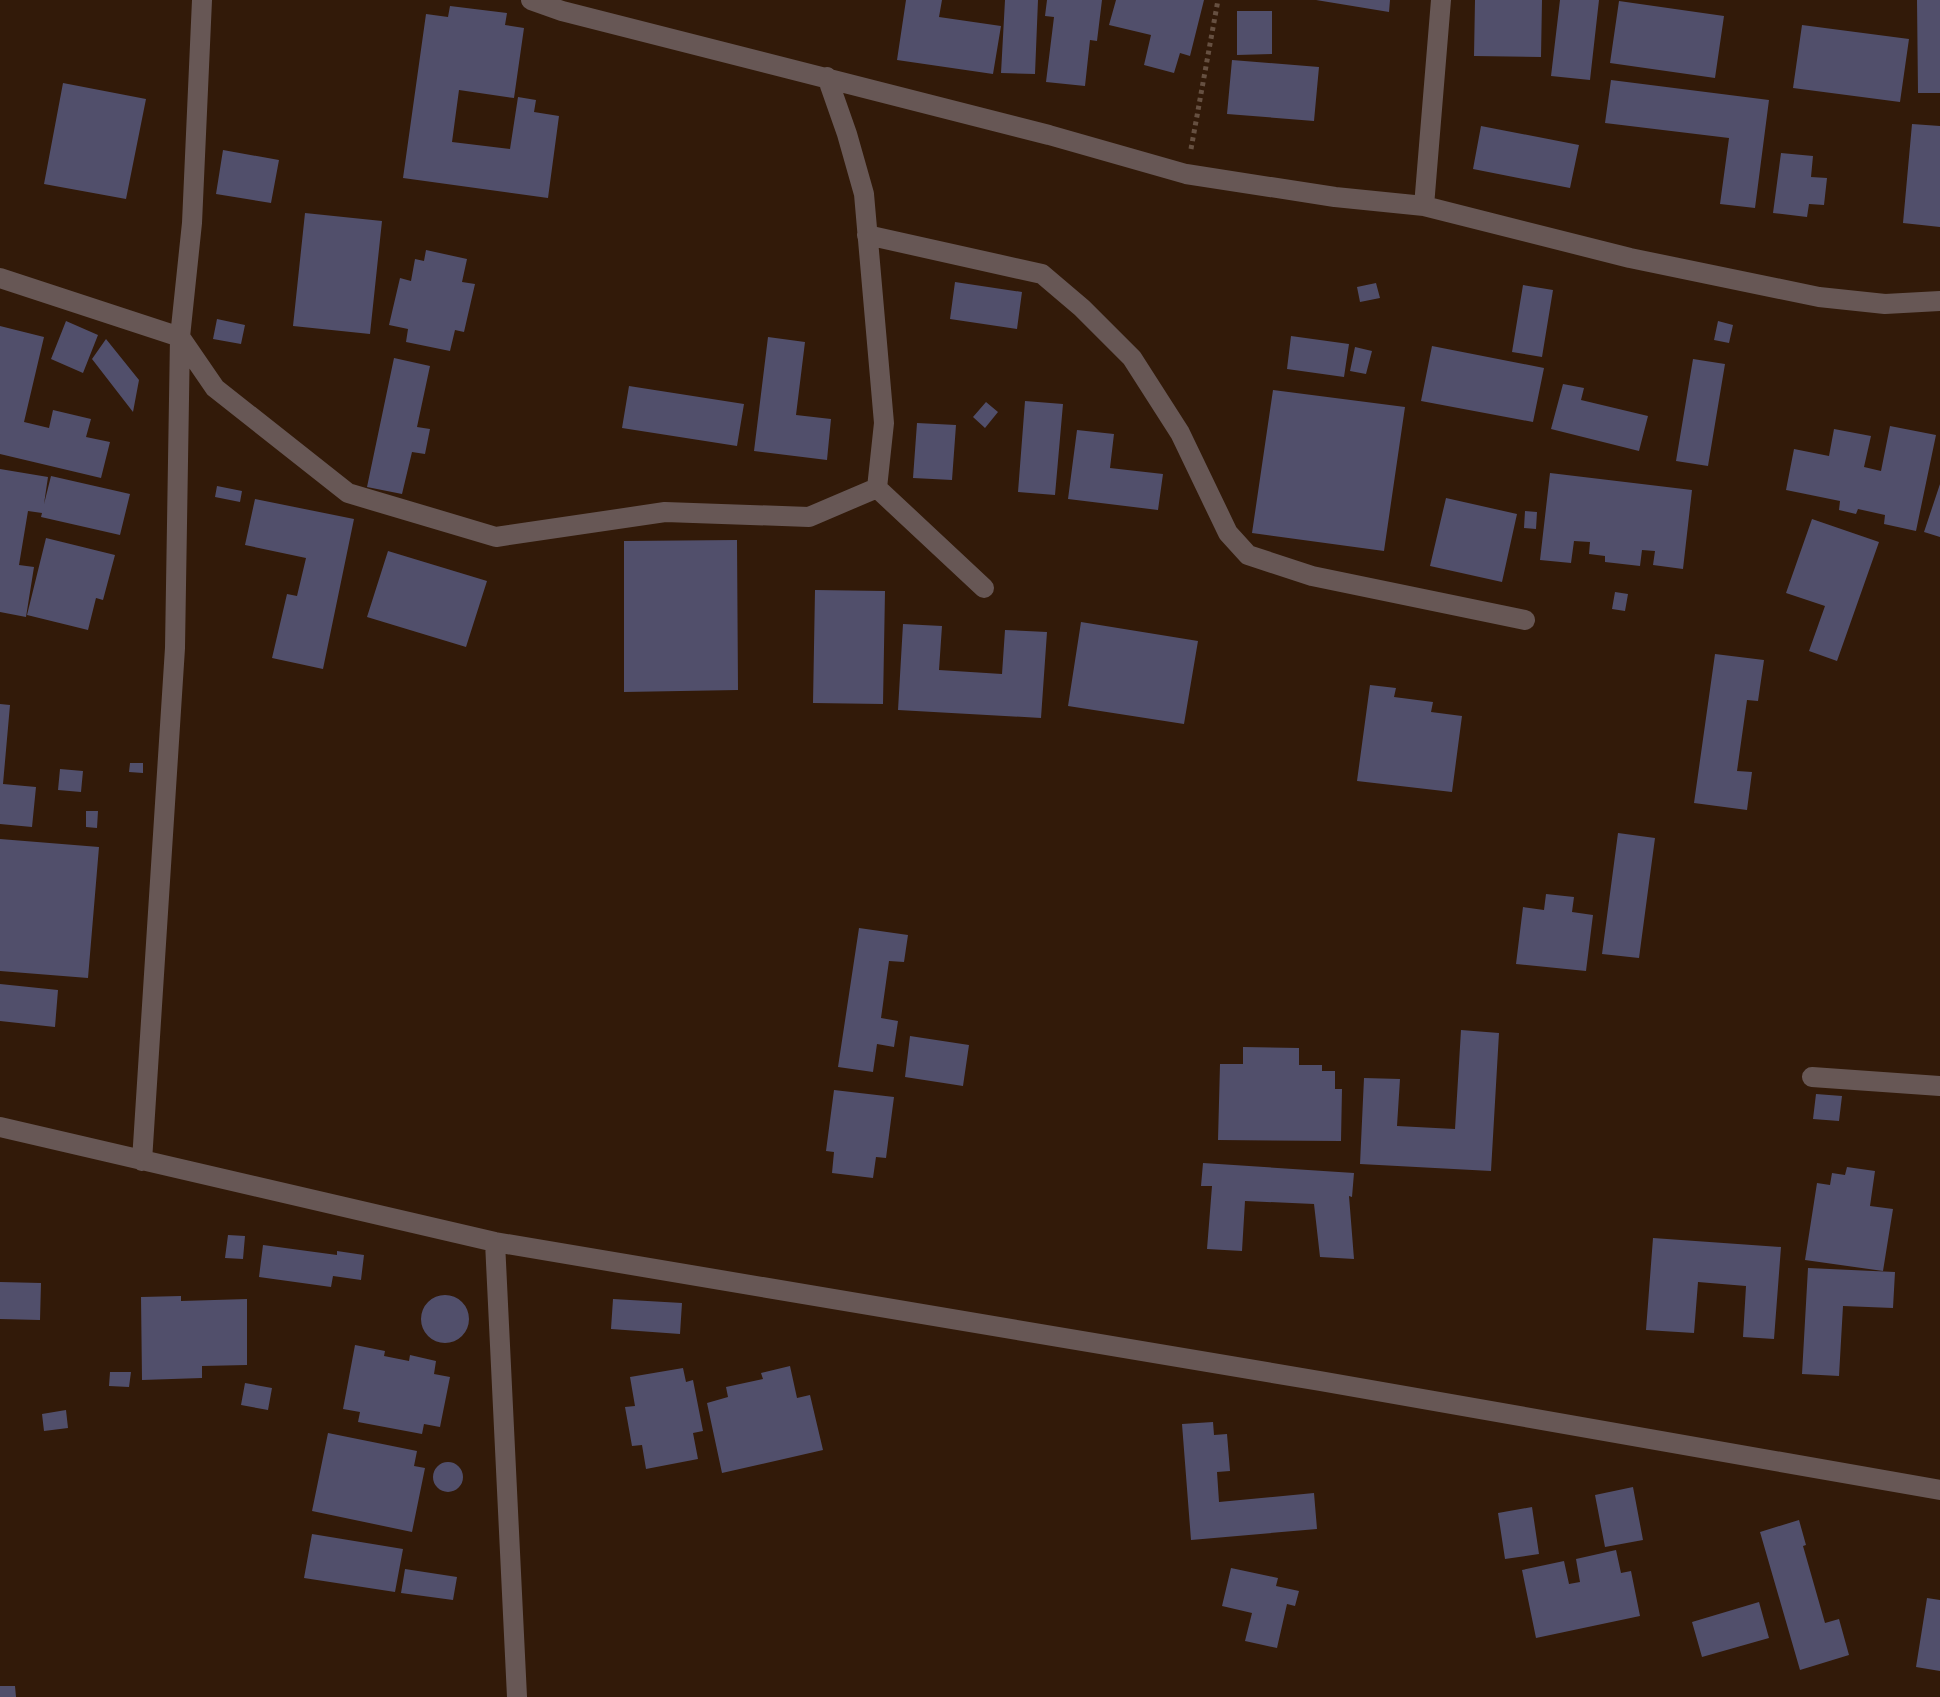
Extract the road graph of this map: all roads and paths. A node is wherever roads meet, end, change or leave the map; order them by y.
1 (202, 0) edge
2 (531, 0) edge
3 (1218, 0) edge
4 (1441, 0) edge
5 (827, 77) junction
6 (1186, 174) junction
7 (1424, 206) junction
8 (867, 235) junction
9 (0, 278) edge
10 (1940, 301) edge
11 (180, 337) junction
12 (877, 488) junction
13 (984, 588) dead end
14 (1525, 620) dead end
15 (1812, 1077) dead end
16 (1940, 1086) edge
17 (0, 1127) edge
18 (142, 1161) junction
19 (495, 1242) junction
20 (1940, 1490) edge
21 (517, 1697) edge

1 - 11 street
2 - 5 street
3 - 6 path
4 - 7 street
5 - 6 street
5 - 8 street
6 - 7 street
7 - 10 street
8 - 12 street
8 - 14 street
9 - 11 street
11 - 12 street
11 - 18 street
12 - 13 street
15 - 16 street
17 - 18 street
18 - 19 street
19 - 20 street
19 - 21 street

